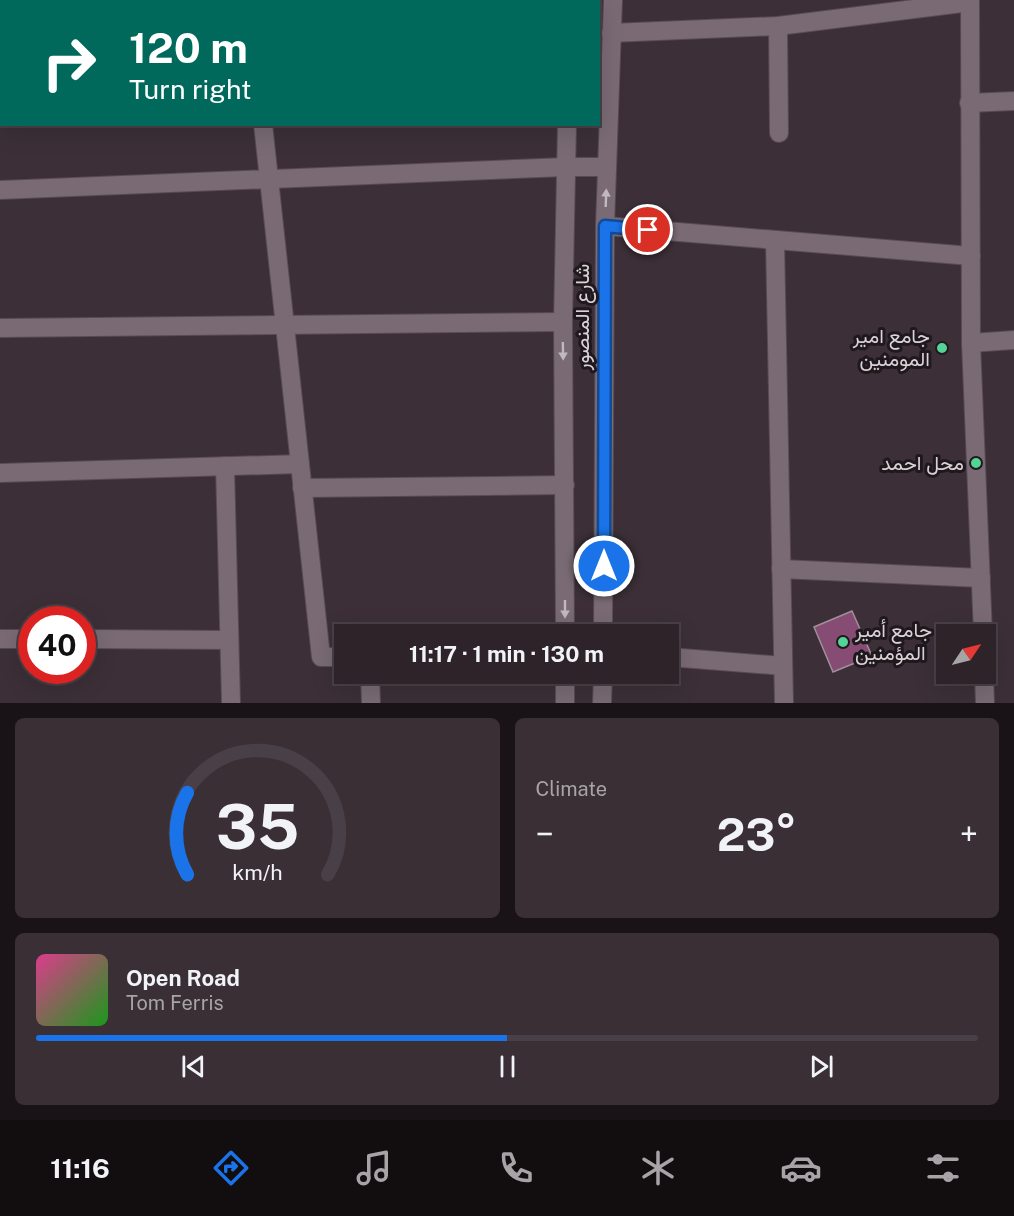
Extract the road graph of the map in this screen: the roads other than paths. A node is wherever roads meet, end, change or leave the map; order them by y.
1 (613, 0) edge
2 (970, 1) edge
3 (778, 26) junction
4 (611, 33) junction
5 (1014, 101) edge
6 (969, 103) junction
7 (263, 126) edge
8 (567, 126) edge
9 (779, 133) dead end
10 (566, 167) junction
11 (607, 167) junction
12 (269, 180) junction
13 (0, 190) edge
14 (605, 226) junction
15 (776, 241) junction
16 (971, 256) junction
17 (563, 322) junction
18 (285, 325) junction
19 (0, 328) edge
20 (1014, 340) edge
21 (971, 343) junction
22 (300, 464) junction
23 (225, 466) junction
24 (0, 473) edge
25 (565, 485) junction
26 (302, 488) junction
27 (781, 569) junction
28 (981, 578) junction
29 (565, 624) edge
30 (603, 624) edge
31 (983, 624) edge
32 (0, 639) edge
33 (18, 639) edge
34 (96, 639) edge
35 (229, 640) junction
36 (334, 657) edge
37 (679, 658) edge
38 (783, 666) junction
39 (371, 684) edge
40 (565, 684) edge
41 (603, 684) edge
42 (984, 684) edge
43 (231, 703) edge
44 (372, 703) edge
45 (565, 703) edge
46 (602, 703) edge
47 (783, 703) edge
48 (985, 703) edge

1 - 4 street, شارع المنصور
2 - 3 street
2 - 6 street
3 - 4 street
3 - 9 street
4 - 11 street, شارع المنصور
5 - 6 street
6 - 16 street
7 - 12 street
8 - 10 street, شارع المنصور
10 - 11 street
10 - 12 street
10 - 17 street, شارع المنصور
14 -> 11 street, شارع المنصور
12 - 13 street
12 - 18 street
14 - 15 street
14 - 30 street, شارع المنصور
15 - 16 street
15 - 27 street
16 - 21 street
17 - 18 street
17 -> 25 street, شارع المنصور
18 - 19 street
18 - 22 street
20 - 21 street
21 - 28 street
22 - 23 street
22 - 26 street
23 - 24 street
23 - 35 street
25 - 26 street
25 -> 29 street, شارع المنصور
26 - 36 street
27 - 28 street
27 - 38 street
28 - 31 street
32 - 33 street
34 - 35 street
35 - 43 street
37 - 38 street
38 - 47 street
39 - 44 street
40 - 45 street
41 - 46 street
42 - 48 street

